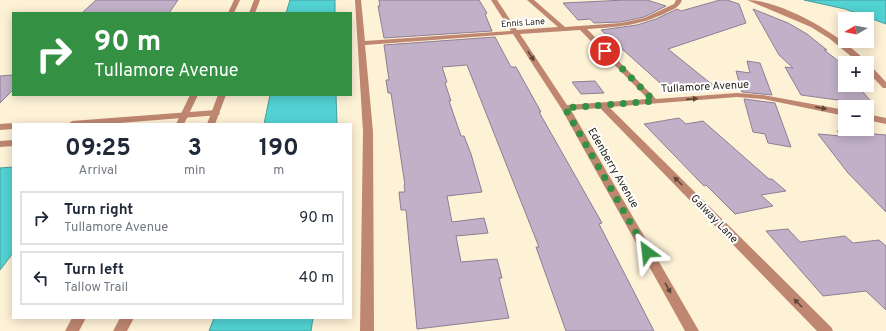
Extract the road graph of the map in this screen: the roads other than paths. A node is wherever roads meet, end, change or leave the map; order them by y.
1 (237, 0) edge
2 (257, 0) edge
3 (358, 0) edge
4 (494, 0) edge
5 (530, 0) edge
6 (679, 0) edge
7 (750, 0) edge
8 (231, 12) edge
9 (252, 12) edge
10 (582, 28) junction
11 (564, 29) junction
12 (516, 33) junction
13 (361, 43) junction
14 (855, 56) edge
15 (874, 74) edge
16 (886, 86) edge
17 (194, 96) edge
18 (222, 96) edge
19 (654, 101) junction
20 (603, 106) junction
21 (565, 108) junction
22 (838, 112) edge
23 (216, 113) junction
24 (185, 115) junction
25 (874, 118) edge
26 (886, 121) edge
27 (85, 123) edge
28 (181, 123) edge
29 (212, 123) edge
30 (12, 126) edge
31 (0, 127) edge
32 (12, 143) edge
33 (0, 144) edge
34 (78, 319) edge
35 (126, 319) edge
36 (72, 331) edge
37 (120, 331) edge
38 (367, 331) edge
39 (692, 331) edge
40 (826, 331) edge

1 - 8 street
2 - 9 street
3 - 13 street
4 - 12 street, Edenberry Avenue
5 - 11 street
6 - 10 street, Ennis Lane
7 - 14 street
10 - 11 street, Ennis Lane
10 - 19 street
11 - 12 street, Ennis Lane
12 - 13 street, Ennis Lane
12 -> 21 street, Edenberry Avenue
13 - 38 street
15 - 16 street
17 - 24 street
18 - 23 street
19 - 20 street, Tullamore Avenue
19 -> 22 street, Tullamore Avenue
20 - 21 street, Tullamore Avenue
40 -> 20 street, Galway Lane
21 -> 39 street, Edenberry Avenue
23 - 24 street
23 - 29 street
24 - 27 street
24 - 28 street
25 - 26 street
30 - 31 street
32 - 33 street
34 - 36 street
35 - 37 street

